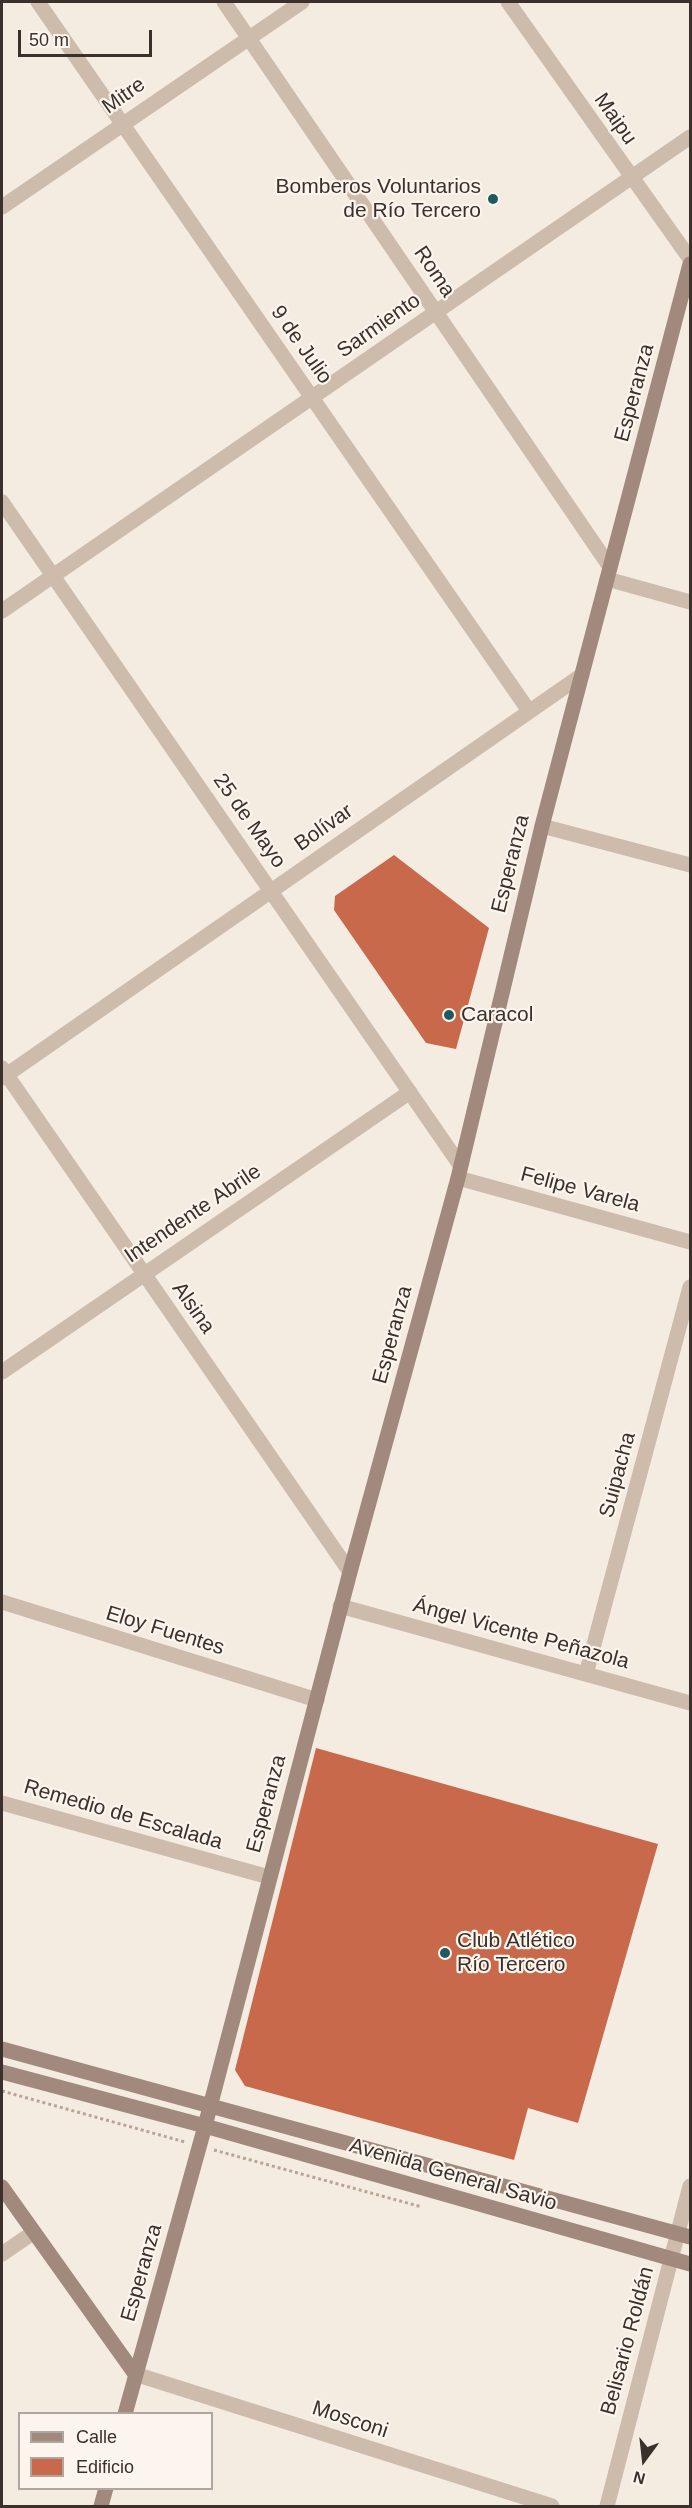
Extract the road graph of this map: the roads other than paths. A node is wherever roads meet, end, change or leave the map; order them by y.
1 (38, 2) edge
2 (224, 2) edge
3 (302, 2) edge
4 (508, 2) edge
5 (248, 36) junction
6 (122, 123) junction
7 (690, 137) edge
8 (631, 178) junction
9 (2, 207) edge
10 (690, 259) edge
11 (690, 264) edge
12 (688, 289) edge
13 (436, 312) junction
14 (312, 398) junction
15 (2, 502) edge
16 (609, 573) junction
17 (53, 576) junction
18 (690, 602) edge
19 (2, 611) edge
20 (582, 675) junction
21 (529, 711) junction
22 (542, 826) junction
23 (690, 865) edge
24 (271, 891) junction
25 (3, 1074) edge
26 (410, 1092) junction
27 (459, 1172) junction
28 (690, 1242) edge
29 (143, 1273) junction
30 (690, 1287) edge
31 (2, 1372) edge
32 (350, 1572) junction
33 (2, 1602) edge
34 (340, 1606) junction
35 (586, 1674) junction
36 (317, 1700) junction
37 (690, 1703) edge
38 (2, 1803) edge
39 (269, 1877) junction
40 (2, 2049) edge
41 (2, 2072) edge
42 (210, 2105) junction
43 (205, 2126) junction
44 (690, 2186) edge
45 (2, 2187) edge
46 (34, 2232) junction
47 (684, 2235) edge
48 (2, 2254) edge
49 (672, 2259) junction
50 (690, 2264) edge
51 (135, 2374) junction
52 (126, 2412) edge
53 (105, 2490) edge
54 (101, 2506) edge
55 (552, 2506) edge
56 (607, 2506) edge

1 - 6 street, 9 de Julio
2 - 5 street, Roma
3 - 5 street, Mitre
4 - 8 street, Maipu
5 - 6 street, Mitre
5 - 13 street, Roma
6 - 9 street, Mitre
6 - 14 street, 9 de Julio
7 - 8 street, Sarmiento
8 - 10 street, Maipu
8 - 13 street, Sarmiento
11 - 12 main road, Esperanza
12 - 16 main road, Esperanza
13 - 14 street, Sarmiento
13 - 16 street, Roma
14 - 17 street, Sarmiento
14 - 21 street, 9 de Julio
15 - 17 street, 25 de Mayo
16 - 18 street
16 - 20 main road, Esperanza
17 - 19 street, Sarmiento
17 - 24 street, 25 de Mayo
20 - 21 street, Bolívar
20 - 22 main road, Esperanza
21 - 24 street, Bolívar
22 - 23 street
22 - 27 main road, Esperanza
24 - 25 street, Bolívar
24 - 26 street, 25 de Mayo
25 - 29 street, Alsina
26 - 27 street, 25 de Mayo
26 - 29 street, Intendente Abrile
27 - 28 street, Felipe Varela
27 - 32 main road, Esperanza
29 - 31 street, Intendente Abrile
29 - 32 street, Alsina
30 - 35 street, Suipacha
32 - 34 main road, Esperanza
33 - 36 street, Eloy Fuentes
34 - 35 street, Ángel Vicente Peñazola
34 - 36 main road, Esperanza
35 - 37 street, Ángel Vicente Peñazola
36 - 39 main road, Esperanza
38 - 39 street, Remedio de Escalada
39 - 42 main road, Esperanza
40 - 42 main road, Avenida General Savio
41 - 43 main road, Avenida General Savio
42 - 43 main road, Esperanza
42 - 47 main road, Avenida General Savio
43 - 49 main road, Avenida General Savio
43 - 51 main road, Esperanza
44 - 47 street, Belisario Roldán
45 - 46 main road
46 - 48 street
46 - 51 main road
47 - 49 street, Belisario Roldán
49 - 50 main road, Avenida General Savio
49 - 56 street, Belisario Roldán
51 - 52 main road, Esperanza
51 - 55 street, Mosconi
53 - 54 main road

